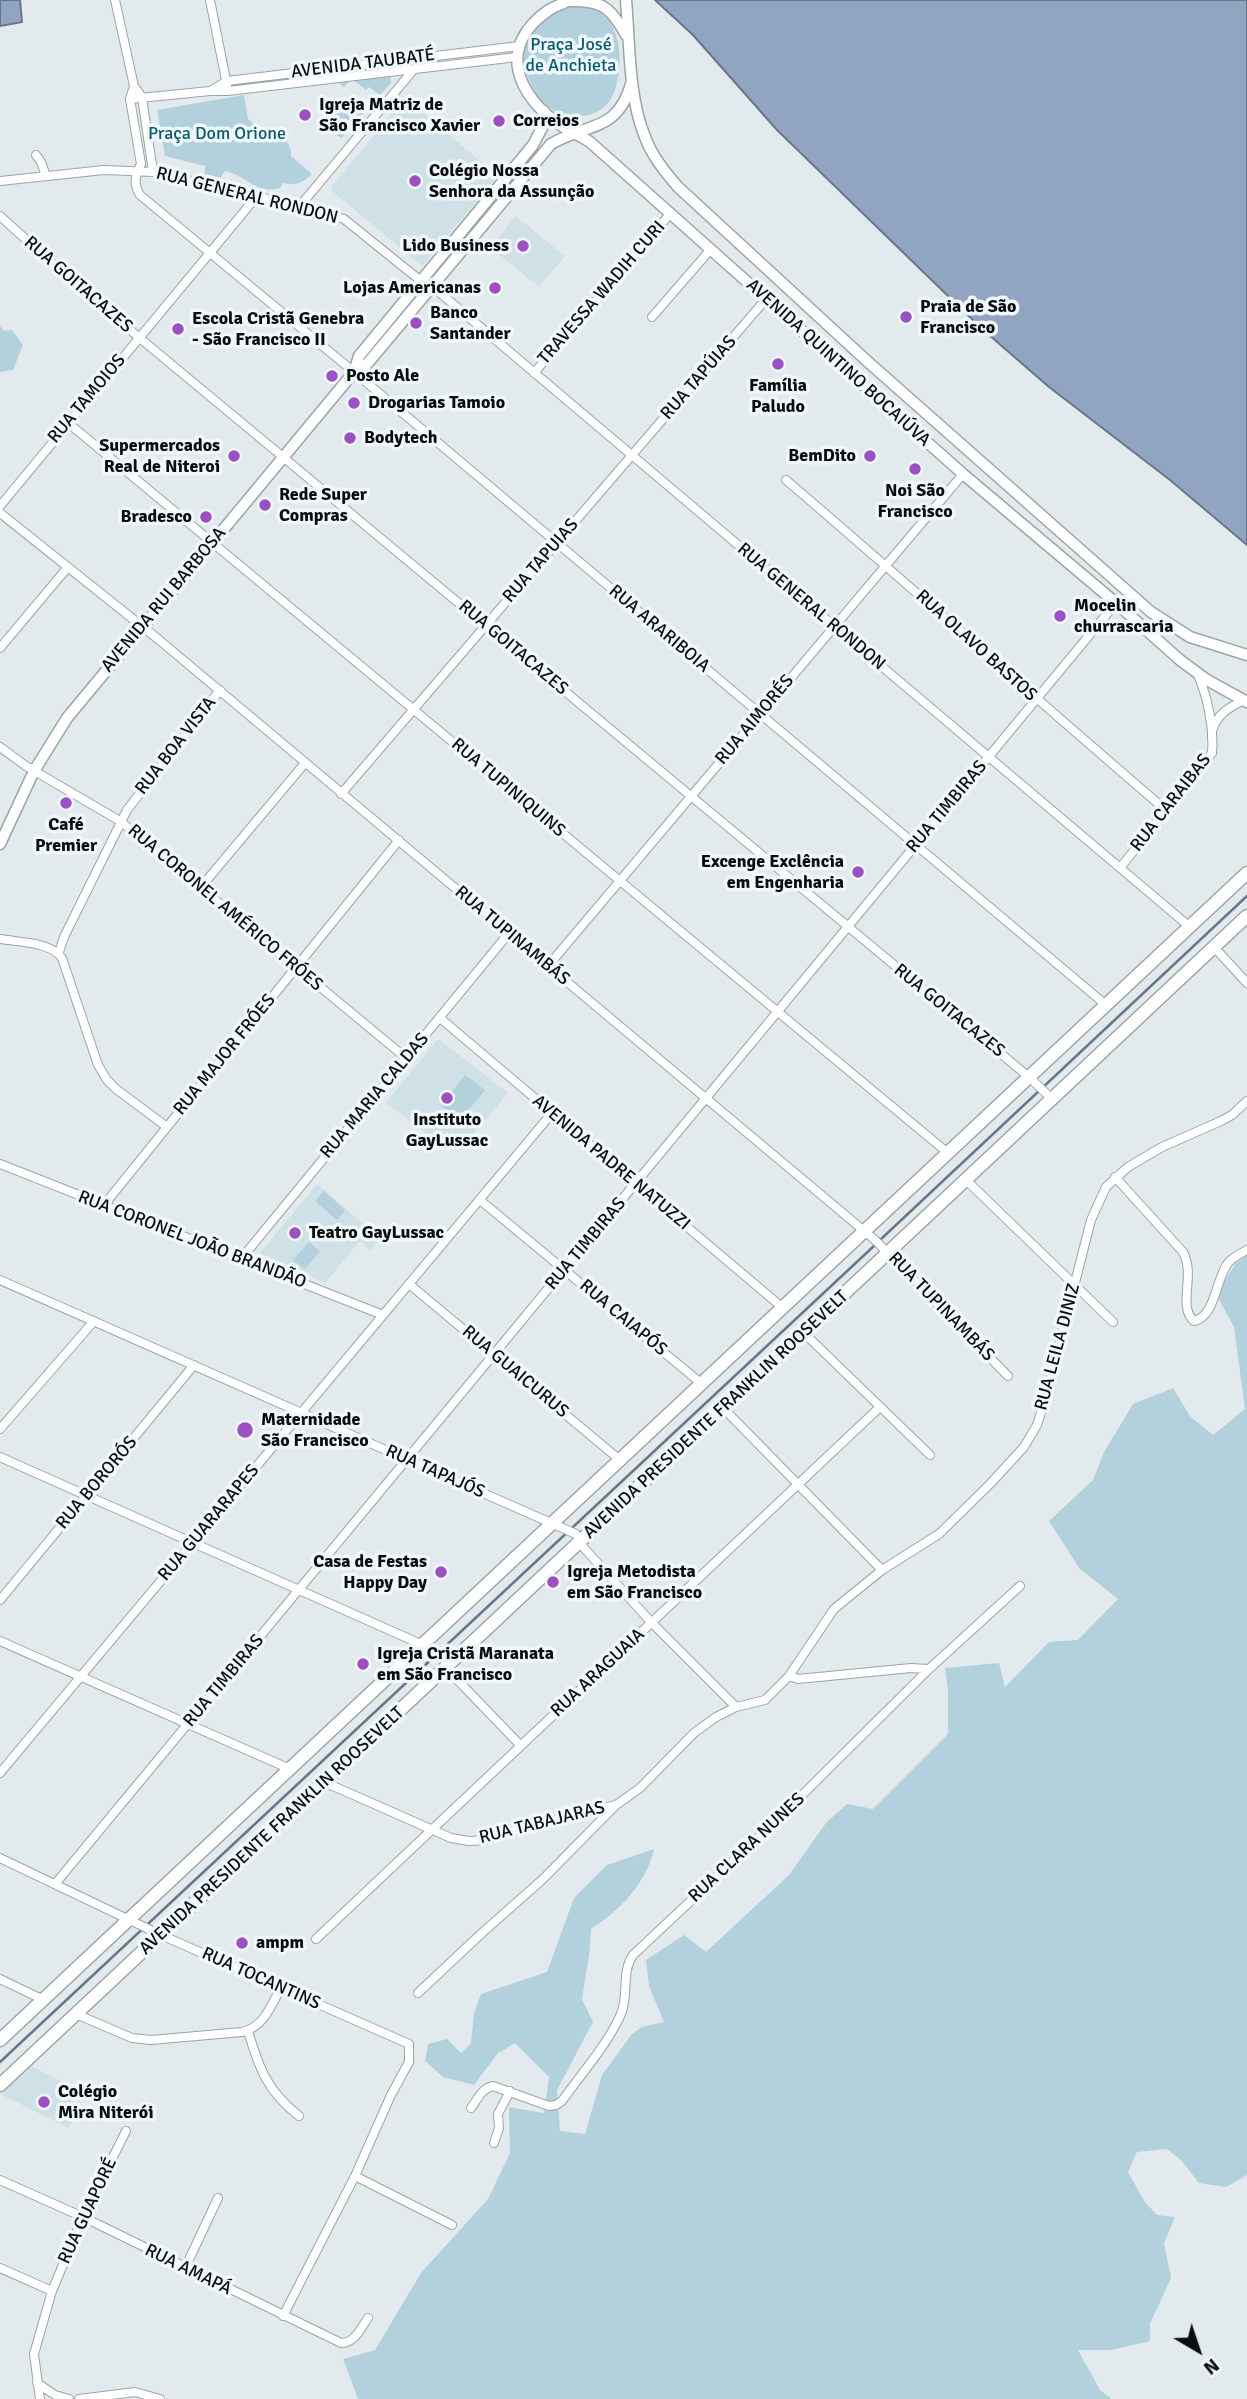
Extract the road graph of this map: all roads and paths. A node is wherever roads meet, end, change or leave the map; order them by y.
1 (115, 0) edge
2 (210, 0) edge
3 (568, 0) edge
4 (626, 0) edge
5 (629, 40) junction
6 (518, 51) junction
7 (415, 68) junction
8 (227, 81) junction
9 (632, 81) junction
10 (134, 86) junction
11 (210, 91) junction
12 (228, 91) junction
13 (142, 97) junction
14 (130, 99) junction
15 (544, 111) junction
16 (576, 132) junction
17 (137, 171) junction
18 (153, 172) junction
19 (0, 181) edge
20 (257, 196) junction
21 (300, 206) junction
22 (670, 214) junction
23 (0, 216) edge
24 (711, 249) junction
25 (210, 253) junction
26 (421, 281) junction
27 (433, 287) junction
28 (766, 299) junction
29 (652, 317) dead end
30 (138, 337) junction
31 (354, 372) junction
32 (534, 373) junction
33 (67, 422) junction
34 (632, 456) junction
35 (283, 457) junction
36 (963, 474) junction
37 (786, 480) dead end
38 (0, 506) edge
39 (0, 513) edge
40 (212, 542) junction
41 (557, 543) junction
42 (886, 565) junction
43 (68, 567) junction
44 (1116, 603) junction
45 (142, 626) junction
46 (486, 626) junction
47 (834, 627) junction
48 (0, 648) edge
49 (1247, 655) edge
50 (1197, 674) junction
51 (220, 690) junction
52 (1036, 699) junction
53 (1245, 701) edge
54 (414, 709) junction
55 (760, 715) junction
56 (1211, 734) junction
57 (0, 747) edge
58 (989, 757) junction
59 (305, 763) junction
60 (34, 771) junction
61 (341, 794) junction
62 (691, 796) junction
63 (1167, 811) junction
64 (120, 821) junction
65 (399, 840) junction
66 (0, 844) edge
67 (916, 845) junction
68 (1120, 868) junction
69 (1247, 873) edge
70 (620, 880) junction
71 (201, 887) junction
72 (1247, 916) edge
73 (1190, 927) junction
74 (847, 928) junction
75 (509, 933) junction
76 (0, 939) edge
77 (1214, 947) junction
78 (58, 952) junction
79 (548, 966) junction
80 (297, 967) junction
81 (1247, 983) edge
82 (1106, 1005) junction
83 (778, 1012) junction
84 (440, 1018) junction
85 (406, 1058) junction
86 (1033, 1081) junction
87 (1048, 1096) junction
88 (706, 1099) junction
89 (1247, 1101) edge
90 (552, 1113) junction
91 (167, 1127) junction
92 (948, 1153) junction
93 (0, 1164) edge
94 (1115, 1177) junction
95 (966, 1180) junction
96 (636, 1184) junction
97 (480, 1200) junction
98 (104, 1205) junction
99 (870, 1236) junction
100 (886, 1250) junction
101 (1247, 1250) edge
102 (240, 1259) junction
103 (564, 1270) junction
104 (0, 1280) edge
105 (409, 1284) junction
106 (1075, 1285) junction
107 (783, 1308) junction
108 (383, 1315) junction
109 (94, 1321) junction
110 (1113, 1322) dead end
111 (804, 1333) junction
112 (495, 1354) junction
113 (194, 1365) junction
114 (1008, 1376) dead end
115 (702, 1384) junction
116 (880, 1406) junction
117 (723, 1408) junction
118 (301, 1413) junction
119 (0, 1429) edge
120 (930, 1455) dead end
121 (0, 1457) edge
122 (407, 1460) junction
123 (620, 1460) junction
124 (798, 1484) junction
125 (87, 1495) junction
126 (558, 1526) junction
127 (578, 1538) junction
128 (193, 1542) junction
129 (882, 1570) junction
130 (1020, 1586) dead end
131 (300, 1589) junction
132 (0, 1601) edge
133 (651, 1622) junction
134 (0, 1642) edge
135 (423, 1644) junction
136 (446, 1668) junction
137 (929, 1669) junction
138 (81, 1676) junction
139 (789, 1676) junction
140 (736, 1707) junction
141 (189, 1724) junction
142 (521, 1746) junction
143 (290, 1769) junction
144 (0, 1773) edge
145 (324, 1782) junction
146 (616, 1805) junction
147 (432, 1829) junction
148 (0, 1858) edge
149 (55, 1884) junction
150 (134, 1922) junction
151 (156, 1932) junction
152 (316, 1939) dead end
153 (0, 1979) edge
154 (281, 1987) junction
155 (418, 1993) dead end
156 (44, 2000) junction
157 (76, 2014) junction
158 (248, 2031) junction
159 (0, 2040) edge
160 (0, 2085) edge
161 (510, 2091) junction
162 (471, 2108) dead end
163 (299, 2116) dead end
164 (126, 2131) dead end
165 (494, 2143) dead end
166 (355, 2176) junction
167 (0, 2180) edge
168 (218, 2198) dead end
169 (83, 2217) junction
170 (452, 2225) dead end
171 (0, 2267) edge
172 (185, 2268) junction
173 (52, 2291) junction
174 (283, 2316) junction
175 (368, 2318) dead end
176 (37, 2383) junction
177 (40, 2399) edge
178 (69, 2399) edge
179 (79, 2399) edge
180 (160, 2399) edge

1 - 10 street
2 - 8 street
3 - 5 main road
3 - 6 main road
4 - 5 main road, AVENIDA QUINTINO BOCAIÚVA
5 - 9 main road, AVENIDA QUINTINO BOCAIÚVA
6 - 7 street, AVENIDA TAUBATÉ
6 - 8 street, AVENIDA TAUBATÉ
6 - 15 main road, AVENIDA QUINTINO BOCAIÚVA
7 - 12 street, AVENIDA TAUBATÉ
7 - 21 street
8 - 11 street, AVENIDA TAUBATÉ
8 - 12 street
9 - 16 main road
9 - 49 main road, AVENIDA QUINTINO BOCAIÚVA
10 - 13 street
10 - 14 street
11 - 12 street, AVENIDA TAUBATÉ
11 - 13 street, AVENIDA TAUBATÉ
13 - 14 street, AVENIDA TAUBATÉ
13 - 18 street
14 - 17 street, RUA ARARIBOIA
15 - 16 main road, AVENIDA QUINTINO BOCAIÚVA
15 - 26 main road, AVENIDA RUI BARBOSA
16 - 22 main road, AVENIDA QUINTINO BOCAIÚVA
16 - 27 main road, AVENIDA RUI BARBOSA
17 - 18 street, RUA GENERAL RONDON
17 - 19 street, RUA GENERAL RONDON
17 - 25 street, RUA ARARIBOIA
18 - 20 street, RUA GENERAL RONDON
20 - 21 street, RUA GENERAL RONDON
20 - 25 street, RUA TAMOIOS
21 - 26 street, RUA GENERAL RONDON
22 - 24 main road, AVENIDA QUINTINO BOCAIÚVA
22 - 32 street, TRAVESSA WADIH CURI
23 - 30 street, RUA GOITACAZES
24 - 28 main road, AVENIDA QUINTINO BOCAIÚVA
24 - 29 street
25 - 30 street, RUA TAMOIOS
25 - 31 street, RUA ARARIBOIA
26 - 31 main road, AVENIDA RUI BARBOSA
27 - 31 main road, AVENIDA RUI BARBOSA
27 - 32 street, RUA GENERAL RONDON
28 - 34 street, RUA TAPÚIAS
28 - 36 main road, AVENIDA QUINTINO BOCAIÚVA
30 - 33 street, RUA TAMOIOS
30 - 35 street, RUA GOITACAZES
31 - 35 main road, AVENIDA RUI BARBOSA
31 - 41 street, RUA ARARIBOIA
32 - 34 street, RUA GENERAL RONDON
33 - 38 street, RUA TAMOIOS
33 - 40 street, RUA TUPINIQUINS
34 - 41 street, RUA TAPUIAS
34 - 47 street, RUA GENERAL RONDON
35 - 40 main road, AVENIDA RUI BARBOSA
35 - 46 street, RUA GOITACAZES
36 - 42 street, RUA AIMORÉS
36 - 44 main road, AVENIDA QUINTINO BOCAIÚVA
37 - 42 street, RUA OLAVO BASTOS
39 - 43 street, RUA TUPINAMBÁS
40 - 45 main road, AVENIDA RUI BARBOSA
40 - 54 street, RUA TUPINIQUINS
41 - 46 street, RUA TAPUIAS
41 - 55 street, RUA ARARIBOIA
42 - 47 street, RUA AIMORÉS
42 - 52 street, RUA OLAVO BASTOS
43 - 45 street, RUA TUPINAMBÁS
43 - 48 street
44 - 50 main road, AVENIDA QUINTINO BOCAIÚVA
44 - 52 street, RUA TIMBIRAS
45 - 51 street, RUA TUPINAMBÁS
45 - 60 main road, AVENIDA RUI BARBOSA
46 - 54 street, RUA TAPUIAS
46 - 62 street, RUA GOITACAZES
47 - 55 street, RUA AIMORÉS
47 - 58 street, RUA GENERAL RONDON
50 - 53 main road, AVENIDA QUINTINO BOCAIÚVA
50 - 56 street, RUA CARAIBAS
51 - 59 street, RUA TUPINAMBÁS
51 - 64 street, RUA BOA VISTA
52 - 58 street, RUA TIMBIRAS
52 - 63 street, RUA OLAVO BASTOS
53 - 56 street, RUA CARAIBAS
54 - 61 street, RUA TAPUIAS
54 - 70 street, RUA TUPINIQUINS
55 - 62 street, RUA AIMORÉS
55 - 67 street, RUA ARARIBOIA
56 - 63 street, RUA CARAIBAS
57 - 60 street, RUA CORONEL AMÉRICO FRÓES
58 - 67 street, RUA TIMBIRAS
58 - 68 street, RUA GENERAL RONDON
59 - 61 street, RUA TUPINAMBÁS
59 - 71 street
60 - 64 street, RUA CORONEL AMÉRICO FRÓES
60 - 66 main road, AVENIDA RUI BARBOSA
61 - 65 street, RUA TUPINAMBÁS
62 - 70 street, RUA AIMORÉS
62 - 74 street, RUA GOITACAZES
63 - 68 street, RUA CARAIBAS
64 - 71 street, RUA CORONEL AMÉRICO FRÓES
64 - 78 street, RUA BOA VISTA
65 - 75 street, RUA TUPINAMBÁS
65 - 80 street, RUA MAJOR FRÓES
67 - 74 street, RUA TIMBIRAS
67 - 82 street, RUA ARARIBOIA
68 - 73 street, RUA GENERAL RONDON
69 - 73 main road, AVENIDA PRESIDENTE FRANKLIN ROOSEVELT
70 - 79 street, RUA AIMORÉS
70 - 83 street, RUA TUPINIQUINS
71 - 80 street, RUA CORONEL AMÉRICO FRÓES
72 - 77 main road, AVENIDA PRESIDENTE FRANKLIN ROOSEVELT
73 - 82 main road, AVENIDA PRESIDENTE FRANKLIN ROOSEVELT
74 - 83 street, RUA TIMBIRAS
74 - 86 street, RUA GOITACAZES
75 - 79 street, RUA TUPINAMBÁS
75 - 84 street, RUA MARIA CALDAS
76 - 78 street
77 - 81 street
77 - 87 main road, AVENIDA PRESIDENTE FRANKLIN ROOSEVELT
78 - 91 street
79 - 88 street, RUA TUPINAMBÁS
80 - 85 street, RUA CORONEL AMÉRICO FRÓES
80 - 91 street, RUA MAJOR FRÓES
82 - 86 main road, AVENIDA PRESIDENTE FRANKLIN ROOSEVELT
83 - 88 street, RUA TIMBIRAS
83 - 92 street, RUA TUPINIQUINS
84 - 85 street, RUA MARIA CALDAS
84 - 90 street, AVENIDA PADRE NATUZZI
85 - 102 street, RUA MARIA CALDAS
86 - 87 street, RUA GOITACAZES
86 - 92 main road, AVENIDA PRESIDENTE FRANKLIN ROOSEVELT
87 - 95 main road, AVENIDA PRESIDENTE FRANKLIN ROOSEVELT
88 - 96 street, RUA TIMBIRAS
88 - 99 street, RUA TUPINAMBÁS
89 - 94 street, RUA LEILA DINIZ
90 - 96 street, AVENIDA PADRE NATUZZI
90 - 97 street, RUA GUARARAPES
91 - 98 street, RUA MAJOR FRÓES
92 - 99 main road, AVENIDA PRESIDENTE FRANKLIN ROOSEVELT
93 - 98 street, RUA CORONEL JOÃO BRANDÃO
94 - 101 street
94 - 106 street, RUA LEILA DINIZ
95 - 100 main road, AVENIDA PRESIDENTE FRANKLIN ROOSEVELT
95 - 106 street
96 - 103 street, RUA TIMBIRAS
96 - 107 street, AVENIDA PADRE NATUZZI
97 - 103 street, RUA CAIAPÓS
97 - 105 street, RUA GUARARAPES
98 - 102 street, RUA CORONEL JOÃO BRANDÃO
99 - 100 street, RUA TUPINAMBÁS
99 - 107 main road, AVENIDA PRESIDENTE FRANKLIN ROOSEVELT
100 - 111 main road, AVENIDA PRESIDENTE FRANKLIN ROOSEVELT
100 - 114 street, RUA TUPINAMBÁS
102 - 108 street, RUA CORONEL JOÃO BRANDÃO
103 - 112 street, RUA TIMBIRAS
103 - 115 street, RUA CAIAPÓS
104 - 109 street, RUA TAPAJÓS
105 - 108 street, RUA GUARARAPES
105 - 112 street, RUA GUAICURUS
106 - 110 street
106 - 129 street, RUA LEILA DINIZ
107 - 115 main road, AVENIDA PRESIDENTE FRANKLIN ROOSEVELT
108 - 118 street, RUA GUARARAPES
109 - 113 street, RUA TAPAJÓS
109 - 119 street
111 - 116 street
111 - 117 main road, AVENIDA PRESIDENTE FRANKLIN ROOSEVELT
112 - 122 street, RUA TIMBIRAS
112 - 123 street, RUA GUAICURUS
113 - 118 street, RUA TAPAJÓS
113 - 125 street, RUA BORORÓS
115 - 123 main road, AVENIDA PRESIDENTE FRANKLIN ROOSEVELT
116 - 120 street
116 - 124 street, RUA ARAGUAIA
117 - 124 street
117 - 127 main road, AVENIDA PRESIDENTE FRANKLIN ROOSEVELT
118 - 122 street, RUA TAPAJÓS
118 - 128 street, RUA GUARARAPES
121 - 125 street
122 - 126 street, RUA TAPAJÓS
122 - 131 street, RUA TIMBIRAS
123 - 126 main road, AVENIDA PRESIDENTE FRANKLIN ROOSEVELT
124 - 129 street
124 - 133 street, RUA ARAGUAIA
125 - 128 street
125 - 132 street, RUA BORORÓS
126 - 127 street, RUA TAPAJÓS
126 - 135 main road, AVENIDA PRESIDENTE FRANKLIN ROOSEVELT
127 - 133 street, RUA TAPAJÓS
127 - 136 main road, AVENIDA PRESIDENTE FRANKLIN ROOSEVELT
128 - 131 street
128 - 138 street, RUA GUARARAPES
129 - 139 street, RUA LEILA DINIZ
130 - 137 street, RUA CLARA NUNES
131 - 135 street
131 - 141 street, RUA TIMBIRAS
133 - 140 street, RUA TAPAJÓS
133 - 142 street, RUA ARAGUAIA
134 - 138 street
135 - 143 main road, AVENIDA PRESIDENTE FRANKLIN ROOSEVELT
136 - 142 street
136 - 145 main road, AVENIDA PRESIDENTE FRANKLIN ROOSEVELT
137 - 139 street
137 - 161 street, RUA CLARA NUNES
138 - 141 street
138 - 144 street, RUA GUARARAPES
139 - 140 street, RUA LEILA DINIZ
140 - 146 street, RUA TABAJARAS
141 - 143 street
141 - 149 street, RUA TIMBIRAS
142 - 147 street, RUA ARAGUAIA
143 - 150 main road, AVENIDA PRESIDENTE FRANKLIN ROOSEVELT
145 - 147 street, RUA TABAJARAS
145 - 151 main road, AVENIDA PRESIDENTE FRANKLIN ROOSEVELT
146 - 147 street, RUA TABAJARAS
146 - 155 street
147 - 152 street, RUA ARAGUAIA
148 - 149 street, RUA TOCANTINS
149 - 150 street, RUA TOCANTINS
150 - 151 street, RUA TOCANTINS
150 - 156 main road, AVENIDA PRESIDENTE FRANKLIN ROOSEVELT
151 - 154 street, RUA TOCANTINS
151 - 157 main road, AVENIDA PRESIDENTE FRANKLIN ROOSEVELT
153 - 156 street
154 - 158 street
154 - 166 street, RUA TOCANTINS
156 - 159 main road, AVENIDA PRESIDENTE FRANKLIN ROOSEVELT
157 - 158 street
157 - 160 main road, AVENIDA PRESIDENTE FRANKLIN ROOSEVELT
158 - 163 street
161 - 162 street
161 - 165 street
164 - 169 street, RUA GUAPORÉ
166 - 170 street
166 - 174 street
167 - 169 street, RUA AMAPÁ
168 - 172 street
169 - 172 street, RUA AMAPÁ
169 - 173 street, RUA GUAPORÉ
171 - 173 street
172 - 174 street, RUA AMAPÁ
173 - 176 street, RUA GUAPORÉ
174 - 175 street, RUA AMAPÁ
176 - 177 street, RUA GUAPORÉ
176 - 178 street
179 - 180 street

